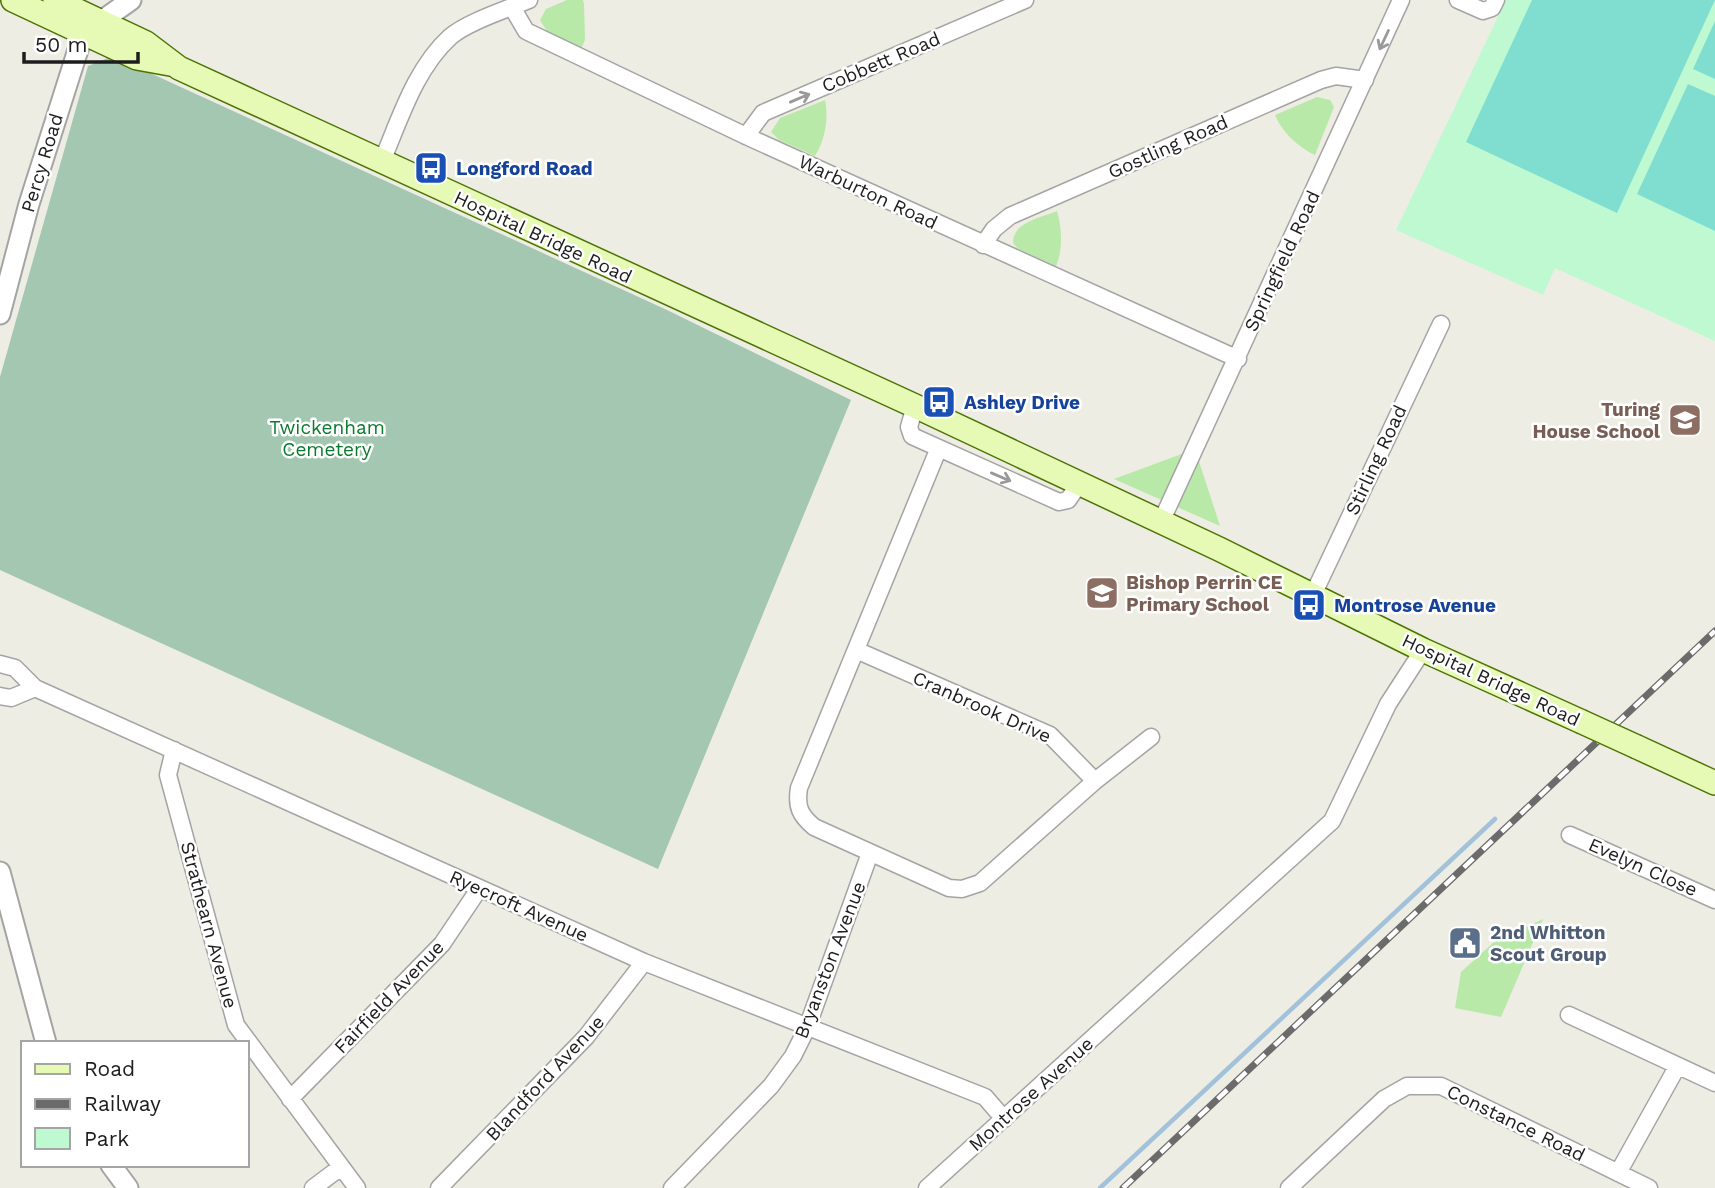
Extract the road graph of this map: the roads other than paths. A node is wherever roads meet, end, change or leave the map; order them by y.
1 (13, 0) edge
2 (55, 0) edge
3 (131, 0) edge
4 (529, 0) edge
5 (1025, 0) edge
6 (1401, 0) edge
7 (1458, 0) edge
8 (1496, 0) edge
9 (512, 7) junction
10 (91, 27) junction
11 (1365, 80) junction
12 (746, 136) junction
13 (382, 161) junction
14 (983, 245) junction
15 (0, 314) edge
16 (1441, 324) dead end
17 (1238, 359) junction
18 (915, 406) junction
19 (938, 450) junction
20 (1079, 484) junction
21 (1161, 522) junction
22 (1312, 597) junction
23 (856, 650) junction
24 (1423, 650) junction
25 (0, 664) edge
26 (34, 688) junction
27 (0, 696) edge
28 (1151, 737) dead end
29 (174, 750) junction
30 (1095, 781) junction
31 (1715, 783) edge
32 (1570, 835) dead end
33 (870, 853) junction
34 (0, 872) edge
35 (479, 889) junction
36 (1715, 900) edge
37 (644, 962) junction
38 (1569, 1015) dead end
39 (807, 1028) junction
40 (45, 1041) edge
41 (248, 1041) edge
42 (248, 1041) edge
43 (1677, 1067) junction
44 (1715, 1083) edge
45 (290, 1099) junction
46 (1004, 1119) junction
47 (112, 1167) edge
48 (341, 1167) junction
49 (1618, 1172) junction
50 (1300, 1184) edge
51 (128, 1188) edge
52 (313, 1188) edge
53 (357, 1188) edge
54 (439, 1188) edge
55 (672, 1188) edge
56 (927, 1188) edge
57 (1649, 1188) edge

1 - 10 main road, Hospital Bridge Road
2 - 10 main road, Hospital Bridge Road
3 - 10 street
4 - 9 street
12 -> 5 street, Cobbett Road
6 -> 11 street, Springfield Road
7 - 8 street
9 - 12 street, Warburton Road
9 - 13 street
10 - 13 main road, Hospital Bridge Road
10 - 15 street, Percy Road
11 - 14 street, Gostling Road
11 - 17 street, Springfield Road
12 - 14 street, Warburton Road
13 - 18 main road, Hospital Bridge Road
14 - 17 street, Warburton Road
16 - 22 street, Stirling Road
17 - 21 street, Springfield Road
18 - 19 street
18 - 20 main road, Hospital Bridge Road
19 -> 20 street
19 - 23 street
20 - 21 main road, Hospital Bridge Road
21 - 22 main road, Hospital Bridge Road
22 - 24 main road, Hospital Bridge Road
23 - 30 street, Cranbrook Drive
23 - 33 street
24 - 31 main road, Hospital Bridge Road, bridge
24 - 46 street, Montrose Avenue
25 - 26 street, Ryecroft Avenue
26 - 27 street
26 - 29 street, Ryecroft Avenue
28 - 30 street
29 - 35 street, Ryecroft Avenue
29 - 41 street, Strathearn Avenue
30 - 33 street
32 - 36 street, Evelyn Close
33 - 39 street, Bryanston Avenue
34 - 40 street
35 - 37 street, Ryecroft Avenue
35 - 45 street, Fairfield Avenue
37 - 39 street, Ryecroft Avenue
37 - 54 street, Blandford Avenue
38 - 43 street
39 - 46 street, Ryecroft Avenue
39 - 55 street, Bryanston Avenue
42 - 45 street, Strathearn Avenue
43 - 44 street
43 - 49 street
45 - 48 street, Strathearn Avenue
46 - 56 street, Montrose Avenue
47 - 51 street
48 - 52 street
48 - 53 street, Strathearn Avenue
49 - 50 street, Constance Road
49 - 57 street, Constance Road

